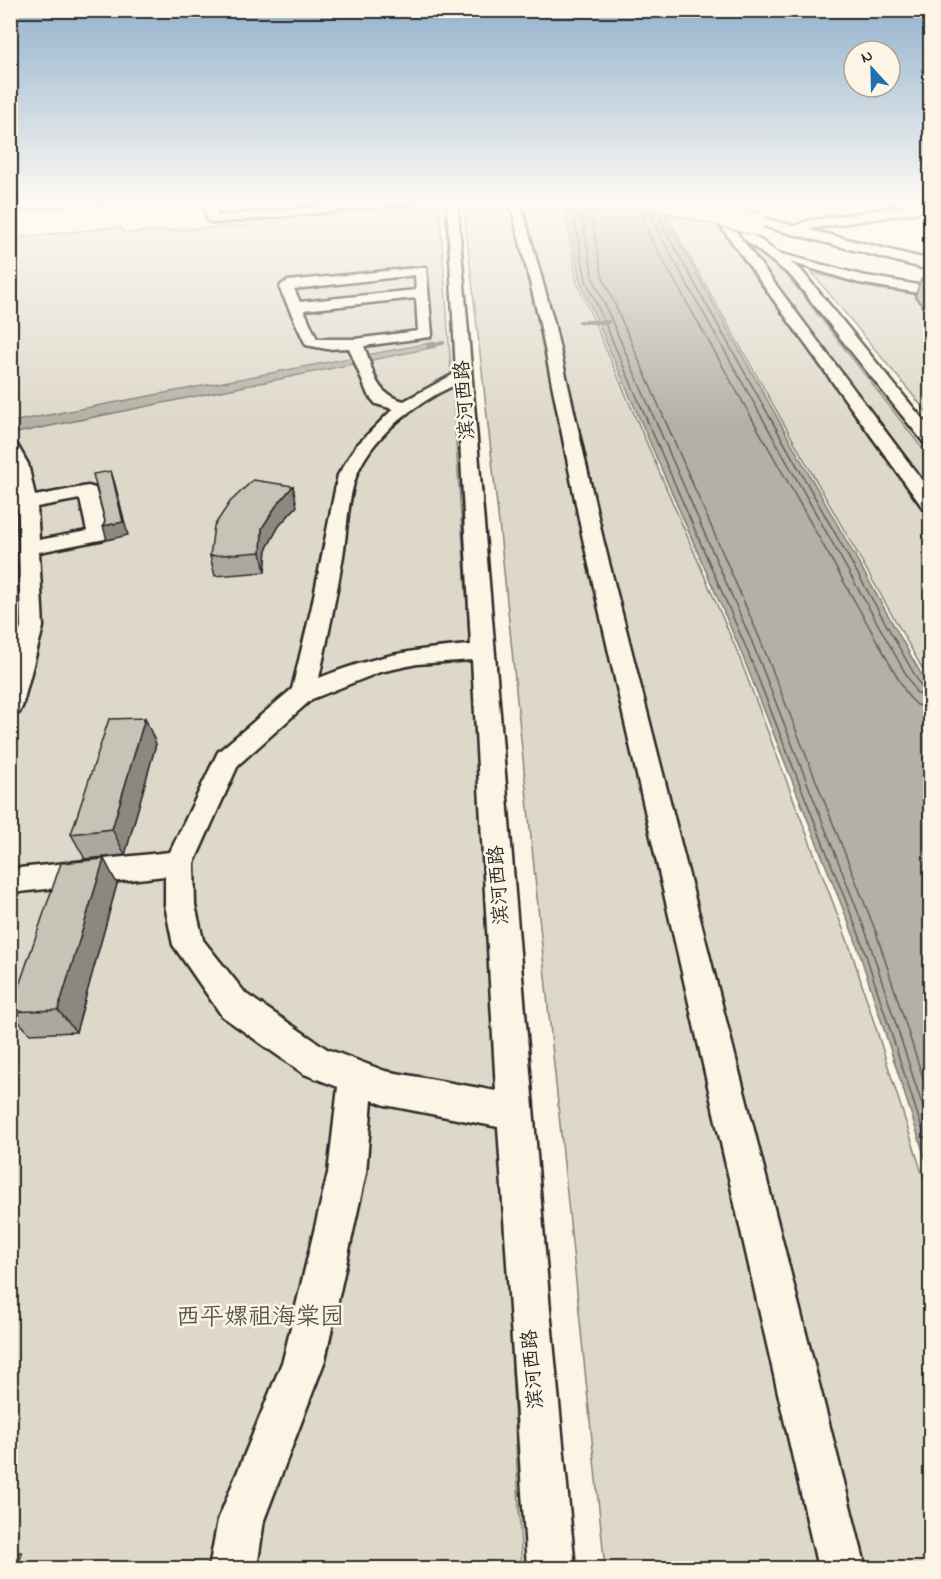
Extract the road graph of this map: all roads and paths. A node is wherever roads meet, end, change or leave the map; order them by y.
1 (451, 275) edge
2 (457, 275) edge
3 (535, 275) edge
4 (762, 275) edge
5 (797, 275) edge
6 (845, 275) edge
7 (930, 291) edge
8 (423, 300) junction
9 (298, 313) junction
10 (389, 323) dead end
11 (330, 330) dead end
12 (461, 331) junction
13 (360, 355) junction
14 (464, 375) junction
15 (406, 407) junction
16 (930, 439) edge
17 (10, 447) edge
18 (19, 503) edge
19 (930, 504) edge
20 (29, 548) junction
21 (483, 652) junction
22 (303, 693) junction
23 (10, 708) edge
24 (179, 863) junction
25 (10, 881) edge
26 (356, 1077) junction
27 (516, 1112) junction
28 (233, 1569) edge
29 (551, 1569) edge
30 (842, 1569) edge

1 - 8 street
2 - 12 street, 滨河西路
3 - 30 street
4 - 19 street
5 - 16 street
6 - 7 street
8 - 9 street
8 - 9 street
8 - 10 street
8 - 12 street
8 - 13 street
9 - 11 street
9 - 13 street
12 - 14 street, 滨河西路
13 - 15 street
14 - 15 street
14 - 21 street, 滨河西路
15 - 22 street
17 - 18 street
18 - 20 street
18 - 20 street
20 - 23 street
21 - 22 street
21 - 27 street, 滨河西路
22 - 24 street
24 - 25 street
24 - 26 street
26 - 27 street
26 - 28 street
27 - 29 street, 滨河西路

